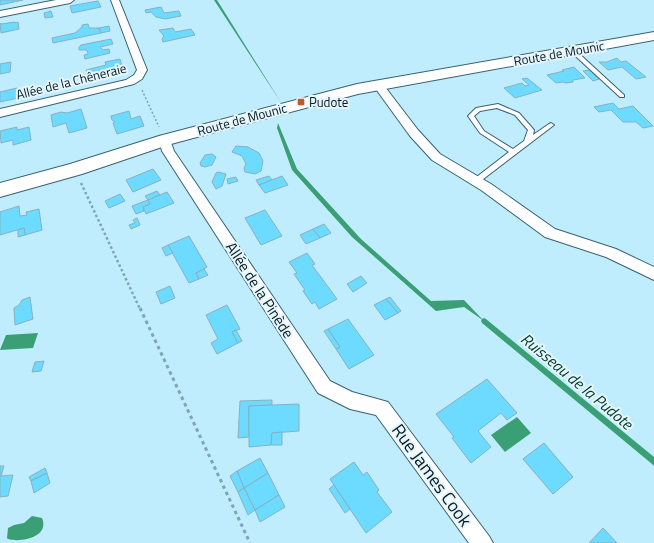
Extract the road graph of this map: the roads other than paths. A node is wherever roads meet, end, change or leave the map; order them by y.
1 (70, 0) edge
2 (115, 0) edge
3 (0, 14) edge
4 (654, 36) edge
5 (572, 50) junction
6 (378, 85) junction
7 (622, 96) dead end
8 (0, 113) edge
9 (551, 124) dead end
10 (165, 140) junction
11 (527, 142) junction
12 (513, 152) junction
13 (476, 181) junction
14 (0, 190) edge
15 (654, 274) edge
16 (382, 408) joint
17 (482, 543) edge

1 - 3 street
2 - 8 street, Allée de la Chêneraie
4 - 5 main road, Route de Mounic
5 - 6 main road, Route de Mounic
5 - 7 lane
6 - 10 main road, Route de Mounic
6 - 13 street
9 - 11 lane
10 - 14 main road, Route de Mounic
10 - 16 street, Allée de la Pinède
11 - 12 lane
11 - 12 lane
12 - 13 lane
13 - 15 street
16 - 17 street, Rue James Cook

